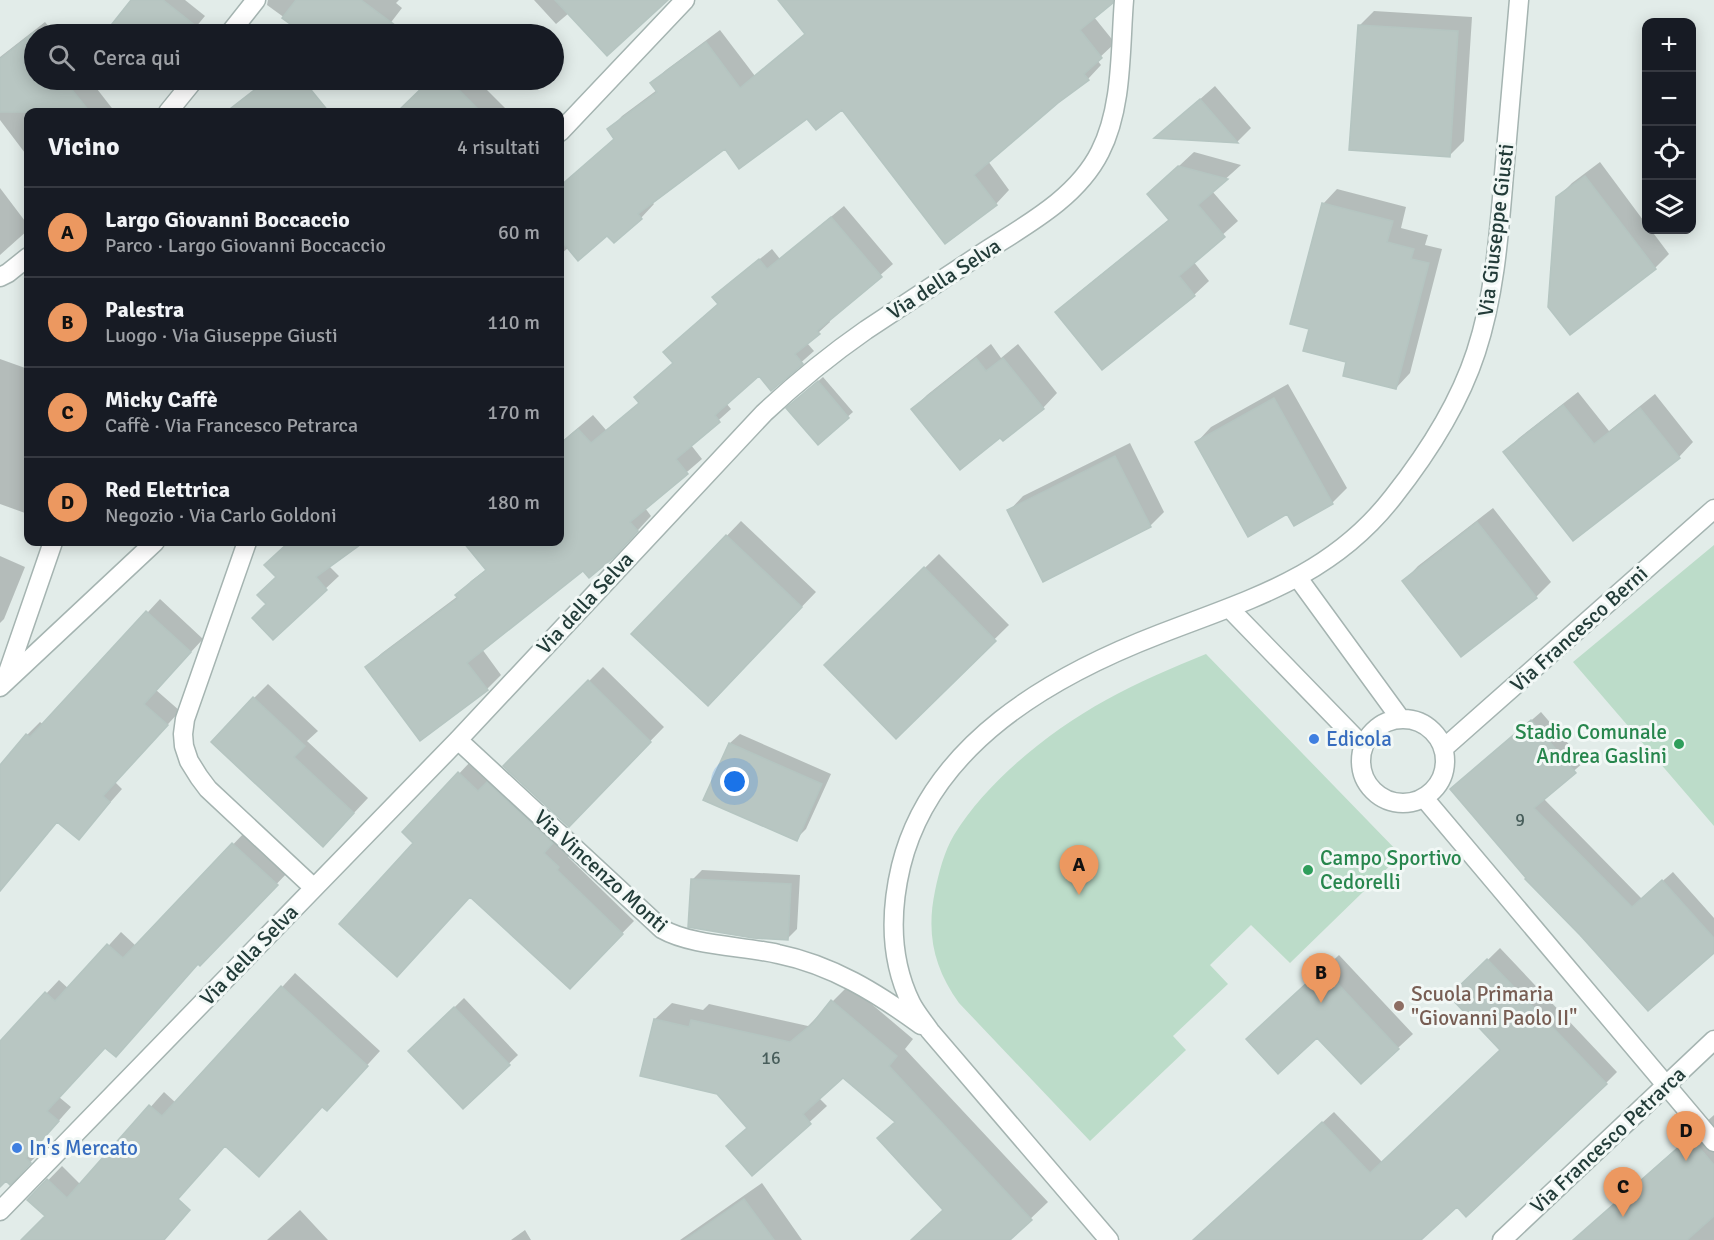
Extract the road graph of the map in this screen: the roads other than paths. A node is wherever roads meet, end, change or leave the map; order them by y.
1 (256, 0) edge
2 (685, 0) edge
3 (1124, 0) edge
4 (1519, 0) edge
5 (237, 24) edge
6 (186, 90) edge
7 (171, 108) edge
8 (564, 128) edge
9 (24, 259) edge
10 (0, 277) edge
11 (1714, 509) edge
12 (52, 546) edge
13 (151, 546) edge
14 (246, 546) edge
15 (1298, 578) junction
16 (1230, 609) junction
17 (2, 685) edge
18 (1400, 718) junction
19 (458, 740) junction
20 (1363, 746) junction
21 (1444, 748) junction
22 (1424, 798) junction
23 (314, 888) junction
24 (930, 1032) junction
25 (1714, 1040) edge
26 (1665, 1086) junction
27 (1714, 1142) edge
28 (0, 1212) edge
29 (1108, 1240) edge
30 (1502, 1240) edge

1 - 5 street
2 - 8 street
3 - 19 street, Via della Selva
4 - 15 street, Via Giuseppe Giusti
6 - 7 street
9 - 10 street
11 - 21 street, Via Francesco Berni
12 - 17 street
13 - 17 street
14 - 23 street
15 - 16 street, Via Giuseppe Giusti
15 - 18 street
16 - 20 street
16 - 24 street, Via Giuseppe Giusti
18 - 20 street
18 - 21 street
19 - 23 street, Via della Selva
19 - 24 street, Via Vincenzo Monti
20 - 22 street
21 - 22 street
22 - 26 street
23 - 28 street, Via della Selva
24 - 29 street
25 - 26 street, Via Francesco Petrarca
26 - 27 street
26 - 30 street, Via Francesco Petrarca

